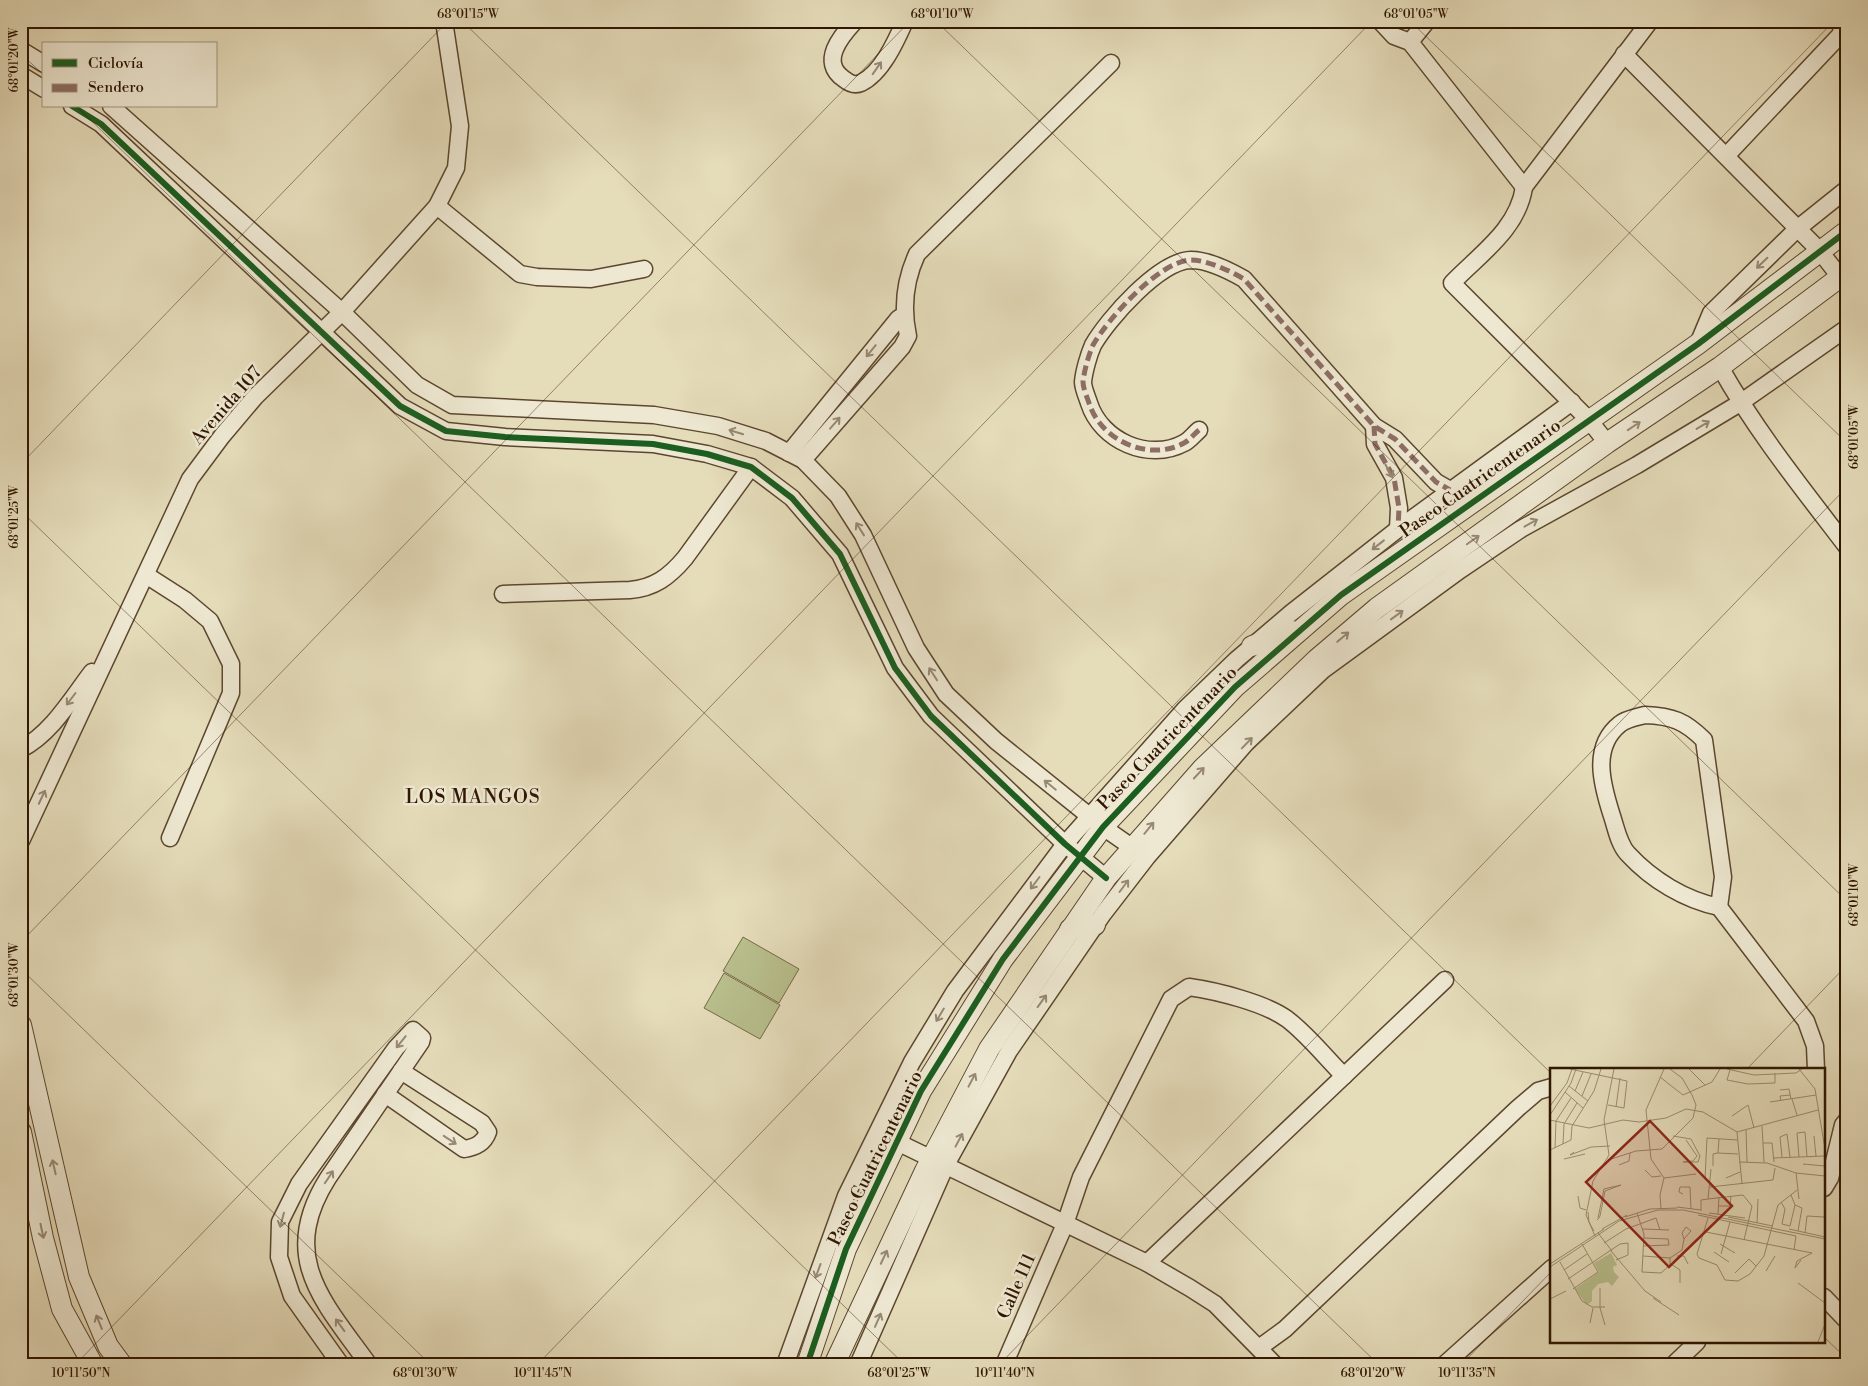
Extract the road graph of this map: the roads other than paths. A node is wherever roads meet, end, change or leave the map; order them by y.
1 (444, 21) edge
2 (855, 21) edge
3 (906, 21) edge
4 (1380, 21) edge
5 (1427, 21) edge
6 (1650, 21) edge
7 (1842, 21) edge
8 (1410, 42) junction
9 (21, 50) edge
10 (1624, 54) junction
11 (42, 63) edge
12 (1111, 63) dead end
13 (21, 75) edge
14 (42, 88) edge
15 (75, 108) edge
16 (113, 108) edge
17 (1727, 155) junction
18 (1524, 187) junction
19 (1847, 189) edge
20 (436, 206) junction
21 (1797, 229) junction
22 (1847, 231) edge
23 (1819, 250) junction
24 (644, 269) dead end
25 (1843, 274) edge
26 (342, 312) junction
27 (1847, 328) edge
28 (322, 332) junction
29 (1698, 344) junction
30 (1720, 367) junction
31 (1572, 402) junction
32 (1740, 403) junction
33 (1589, 420) junction
34 (1374, 426) junction
35 (1198, 430) dead end
36 (1608, 443) junction
37 (796, 457) junction
38 (751, 467) junction
39 (1450, 490) junction
40 (1398, 530) junction
41 (1847, 547) edge
42 (146, 575) junction
43 (503, 594) dead end
44 (1303, 627) junction
45 (111, 646) junction
46 (1252, 646) junction
47 (1323, 670) junction
48 (1299, 676) junction
49 (21, 749) edge
50 (1172, 813) junction
51 (1096, 821) junction
52 (170, 838) dead end
53 (21, 841) edge
54 (1133, 848) junction
55 (1072, 851) junction
56 (1106, 878) junction
57 (1719, 907) junction
58 (1095, 925) junction
59 (1070, 929) junction
60 (1445, 980) dead end
61 (21, 1025) edge
62 (1816, 1068) edge
63 (402, 1070) junction
64 (1344, 1076) junction
65 (1550, 1087) edge
66 (386, 1094) junction
67 (1847, 1120) edge
68 (21, 1132) edge
69 (897, 1142) junction
70 (939, 1161) junction
71 (1826, 1185) edge
72 (1065, 1224) junction
73 (1147, 1263) junction
74 (1550, 1270) edge
75 (1826, 1299) edge
76 (1847, 1321) edge
77 (1695, 1344) edge
78 (1259, 1348) junction
79 (93, 1365) edge
80 (122, 1365) edge
81 (341, 1365) edge
82 (369, 1365) edge
83 (785, 1365) edge
84 (807, 1365) edge
85 (834, 1365) edge
86 (858, 1365) edge
87 (1004, 1365) edge
88 (1275, 1365) edge
89 (1444, 1365) edge
90 (1673, 1365) edge

1 - 20 street, Avenida 107
2 -> 3 street
4 - 8 street
5 - 8 street
6 - 10 street
7 - 17 street
8 - 18 street
9 - 11 street
10 - 17 street
10 - 18 street
12 - 37 street
13 - 14 street
15 - 28 street
16 - 26 street
17 - 21 street
18 - 31 street
19 - 21 street
20 - 24 street
20 - 26 street, Avenida 107
21 - 23 street
21 -> 29 street
22 - 23 street, Paseo Cuatricentenario
23 - 25 street
23 - 29 street, Paseo Cuatricentenario
25 - 30 street
26 - 28 street, Avenida 107
37 -> 26 street
27 - 32 street
28 - 38 street
28 - 42 street, Avenida 107
29 - 33 street, Paseo Cuatricentenario
30 - 32 street
36 -> 30 street
31 - 33 street
31 - 39 street, Paseo Cuatricentenario
32 - 41 street
47 -> 32 street
33 - 36 street
33 - 44 street, Paseo Cuatricentenario
34 - 35 street
34 - 39 street
34 -> 40 street
48 -> 36 street
51 -> 37 street
38 - 43 street
38 - 55 street
39 - 40 street, Paseo Cuatricentenario
40 -> 46 street, Paseo Cuatricentenario
42 - 45 street, Avenida 107
42 - 52 street
44 - 46 street
44 - 51 street, Paseo Cuatricentenario
45 -> 49 street
53 -> 45 street, Avenida 107
46 - 51 street, Paseo Cuatricentenario
47 - 48 street
50 -> 47 street
50 -> 48 street
54 -> 50 street
58 -> 50 street
51 - 54 street
51 - 55 street, Paseo Cuatricentenario
54 - 56 street
55 - 56 street
55 - 69 street, Paseo Cuatricentenario
55 -> 83 street, Paseo Cuatricentenario
56 - 59 street
57 - 57 street
57 - 62 street
58 - 59 street
70 -> 58 street
70 -> 59 street
60 - 64 street
80 -> 61 street
63 - 66 street
66 -> 63 street
63 -> 81 street
64 - 72 street, Calle 111
64 - 73 street
65 - 78 street
82 -> 66 street
67 - 71 street
68 -> 79 street
69 - 70 street
69 - 84 street, Paseo Cuatricentenario
70 - 72 street
85 -> 70 street
86 -> 70 street
72 - 73 street
72 - 87 street, Calle 111
73 - 78 street
74 - 89 street
75 - 76 street
77 - 90 street
78 - 88 street

